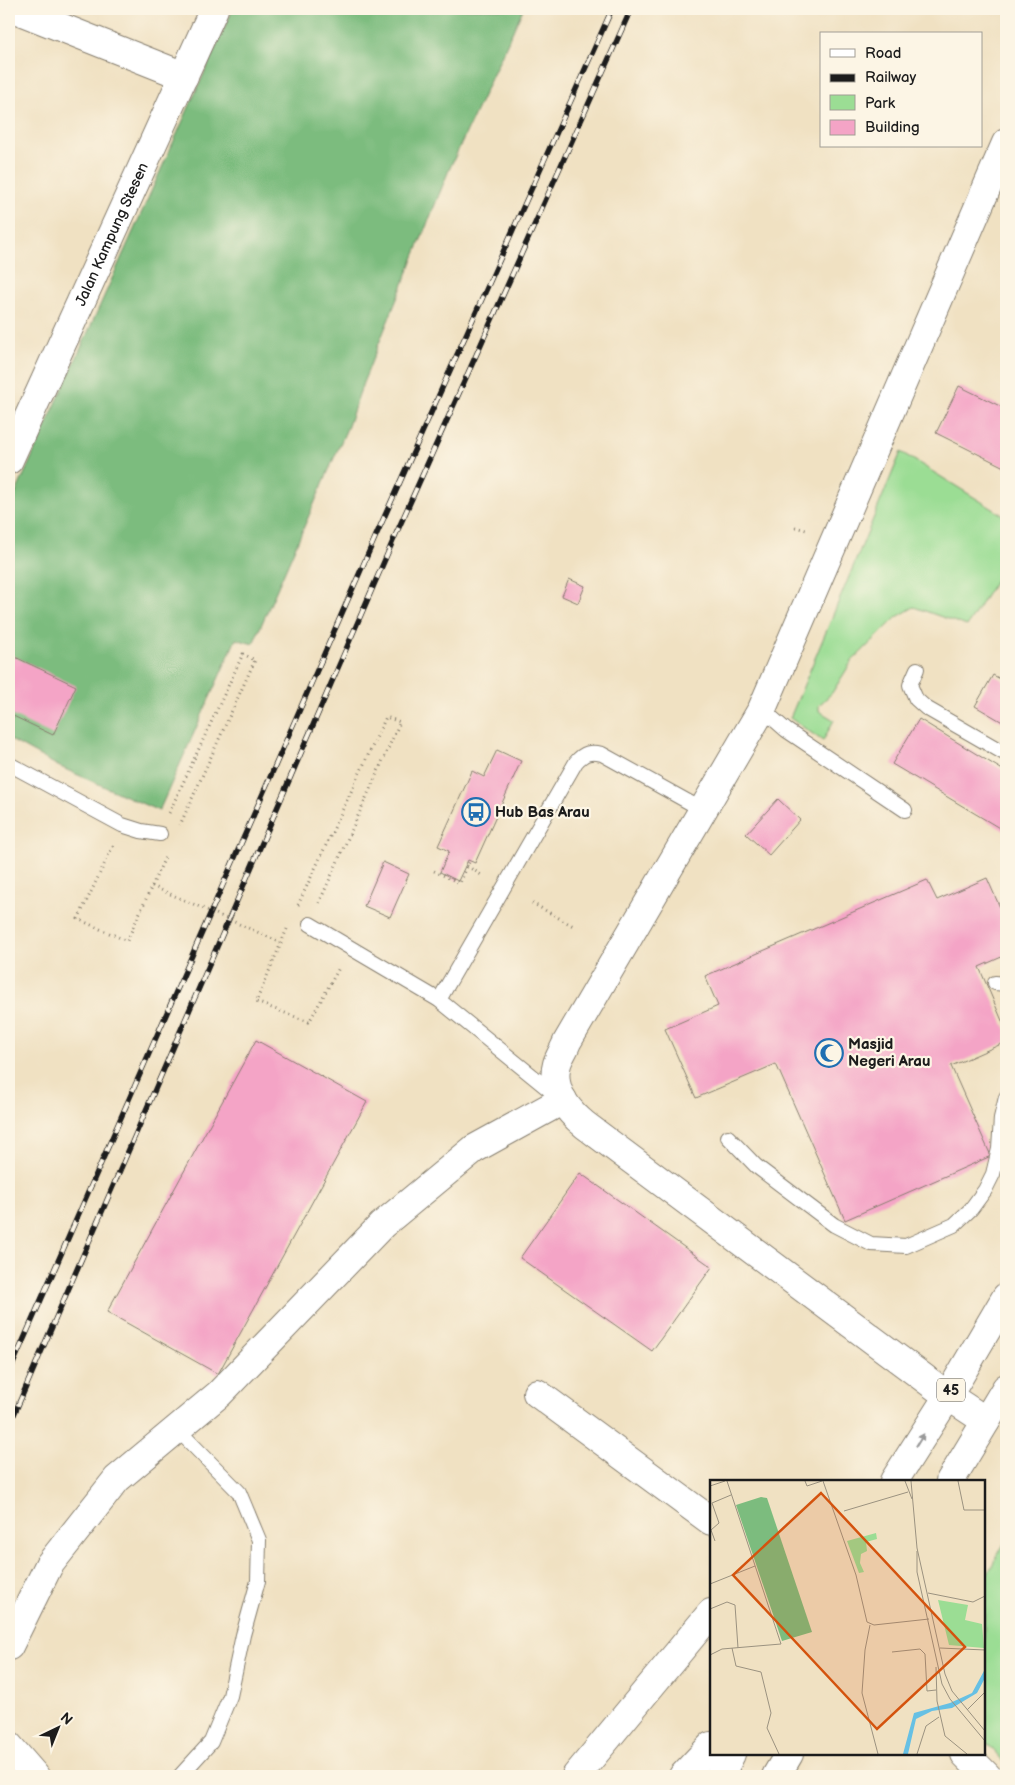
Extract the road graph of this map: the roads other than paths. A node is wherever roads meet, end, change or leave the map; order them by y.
1 (15, 9) edge
2 (214, 9) edge
3 (184, 76) junction
4 (1006, 143) edge
5 (9, 460) edge
6 (917, 669) dead end
7 (762, 709) junction
8 (1006, 754) edge
9 (9, 764) edge
10 (703, 810) junction
11 (905, 810) dead end
12 (160, 834) road end
13 (310, 924) road end
14 (440, 1000) junction
15 (1006, 1097) edge
16 (562, 1100) junction
17 (728, 1137) dead end
18 (1006, 1297) edge
19 (1006, 1388) edge
20 (537, 1393) dead end
21 (948, 1396) junction
22 (986, 1421) junction
23 (177, 1429) junction
24 (895, 1480) edge
25 (951, 1480) edge
26 (710, 1519) edge
27 (710, 1614) edge
28 (9, 1646) edge
29 (9, 1746) edge
30 (710, 1747) edge
31 (730, 1755) edge
32 (788, 1755) edge
33 (966, 1755) edge
34 (36, 1776) edge
35 (180, 1776) edge
36 (576, 1776) edge
37 (683, 1776) edge
38 (720, 1776) edge
39 (776, 1776) edge
40 (988, 1776) edge

1 - 3 main road
2 - 3 main road, Jalan Kampung Stesen
3 - 5 main road, Jalan Kampung Stesen
4 - 7 main road
6 - 8 lane
7 - 10 main road
7 - 11 lane
9 - 12 lane
10 - 14 lane
10 - 16 main road
13 - 14 lane
14 - 16 lane
15 - 17 lane
16 - 21 main road
16 - 23 main road
18 - 21 main road, 45
19 - 22 main road
20 - 26 main road
21 - 22 main road
24 -> 21 main road, 45
22 - 25 main road
23 - 28 main road
23 - 35 lane
27 - 36 main road
29 - 34 main road
30 - 37 main road
31 - 38 main road
32 - 39 main road
33 - 40 main road

